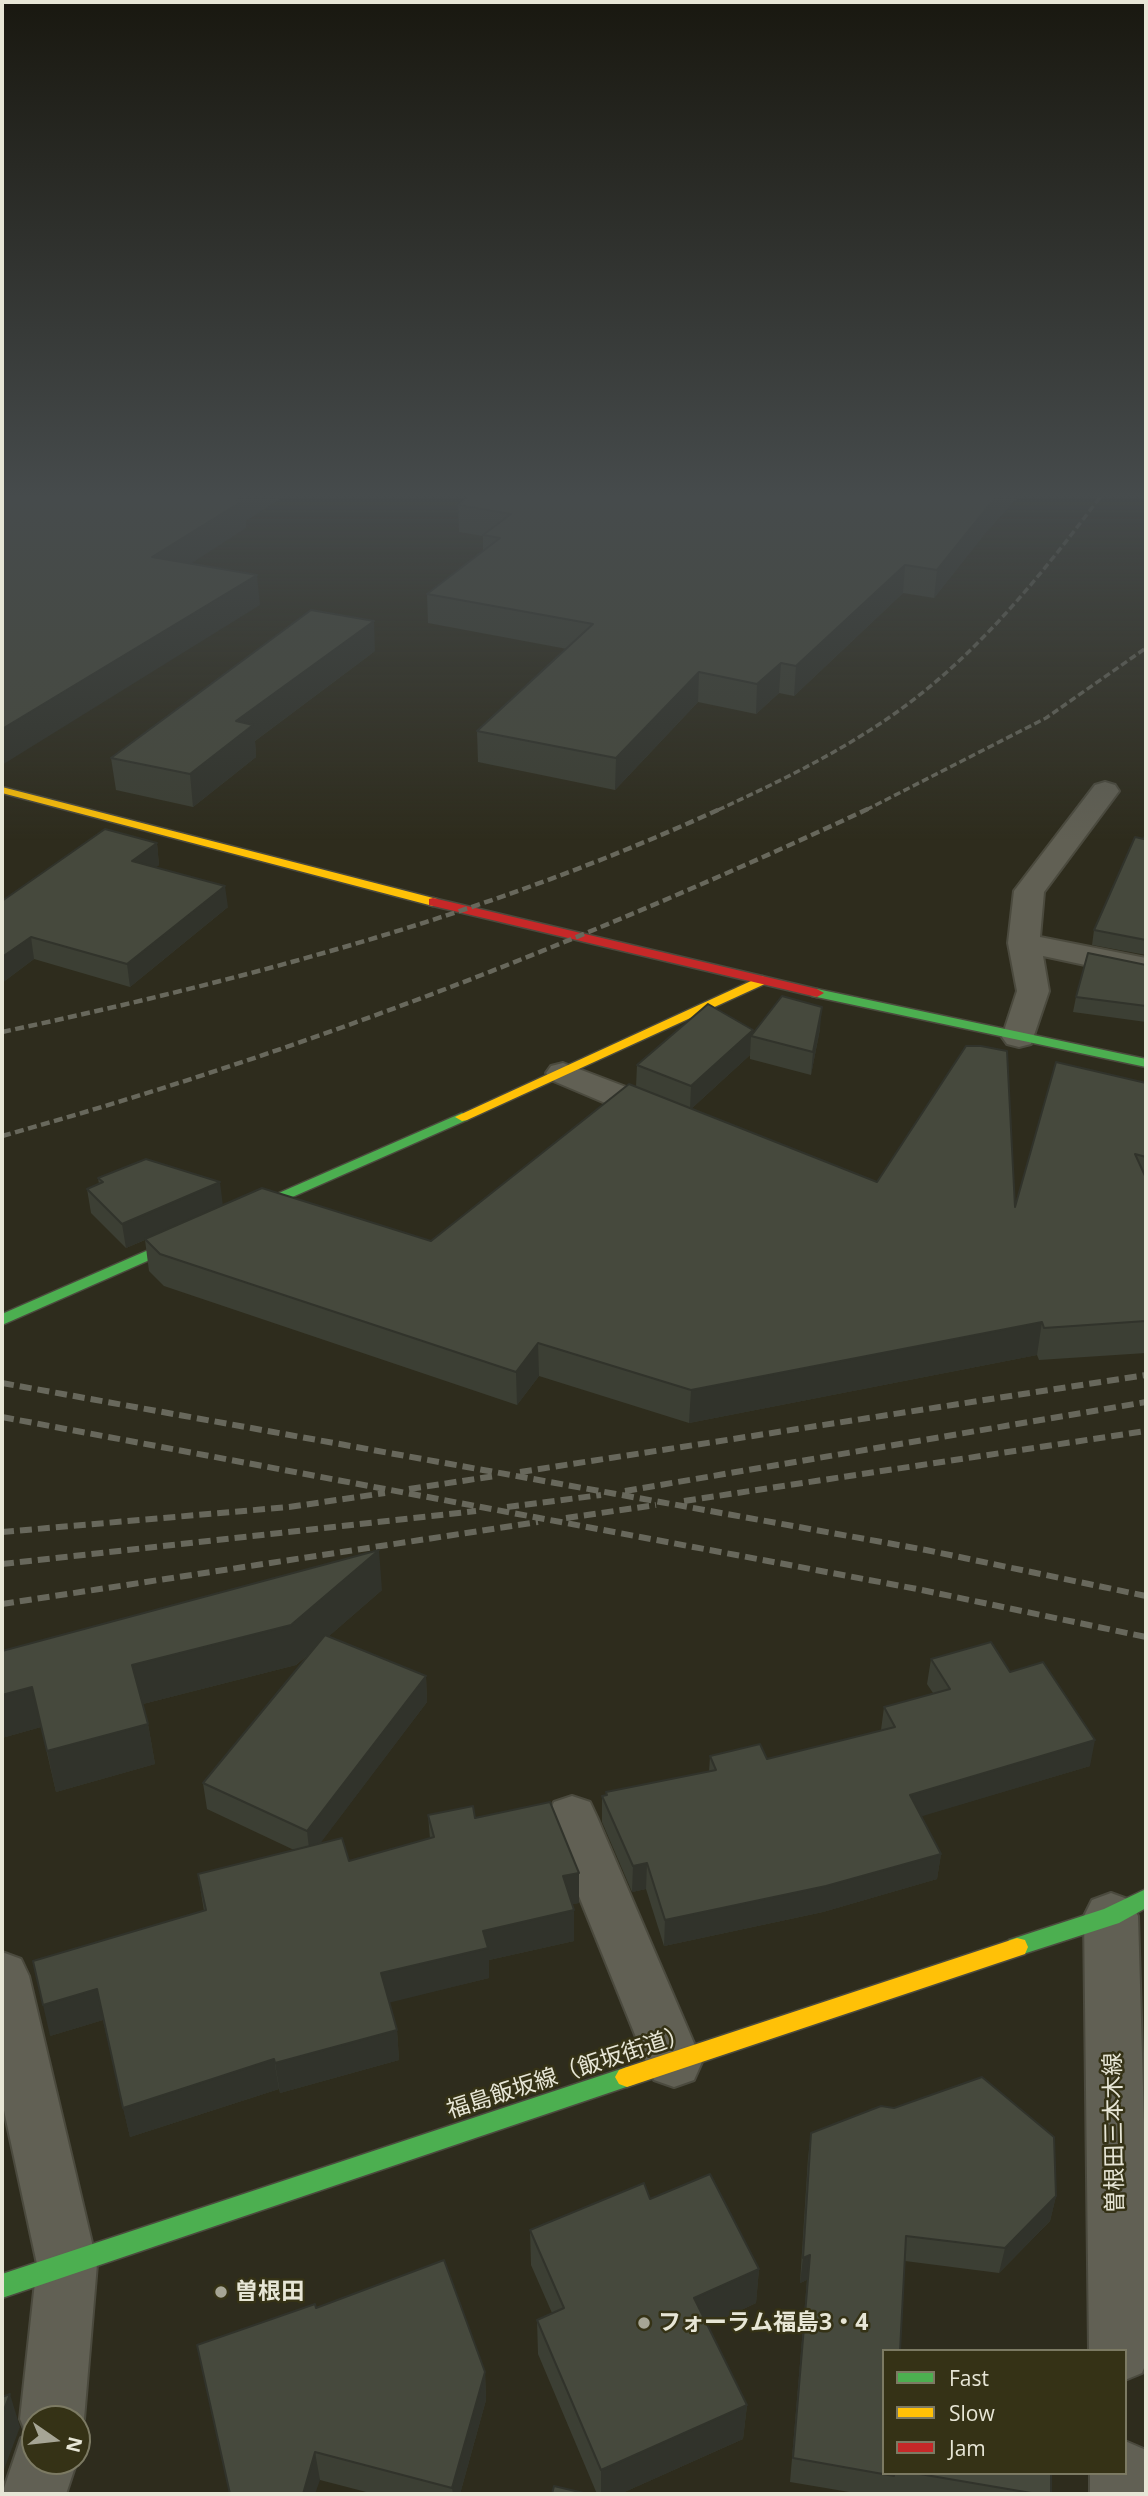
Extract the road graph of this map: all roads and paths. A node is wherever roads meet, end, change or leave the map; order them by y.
1 (2, 790) edge
2 (1105, 791) dead end
3 (1024, 943) junction
4 (1146, 968) edge
5 (762, 980) junction
6 (1019, 1037) junction
7 (1146, 1063) edge
8 (563, 1073) junction
9 (690, 1124) edge
10 (2, 1320) edge
11 (572, 1817) dead end
12 (1128, 1907) edge
13 (2, 1976) edge
14 (674, 2062) junction
15 (1131, 2146) edge
16 (67, 2264) junction
17 (2, 2286) edge
18 (1120, 2349) edge
19 (53, 2405) edge
20 (39, 2475) edge
21 (1123, 2475) edge
22 (33, 2494) edge
23 (1123, 2494) edge

1 - 5 street
2 - 3 street
3 - 4 street
3 - 6 street
5 - 6 street
5 - 8 street
6 - 7 street
8 - 9 street
8 - 10 street
11 - 14 street
12 - 14 street, 福島飯坂線（飯坂街道）
12 - 15 street, 曽根田三本木線
13 - 16 street
14 - 16 street, 福島飯坂線（飯坂街道）
15 - 18 street, 曽根田三本木線
16 - 17 street, 福島飯坂線（飯坂街道）
16 - 19 street
20 - 22 street
21 - 23 street

